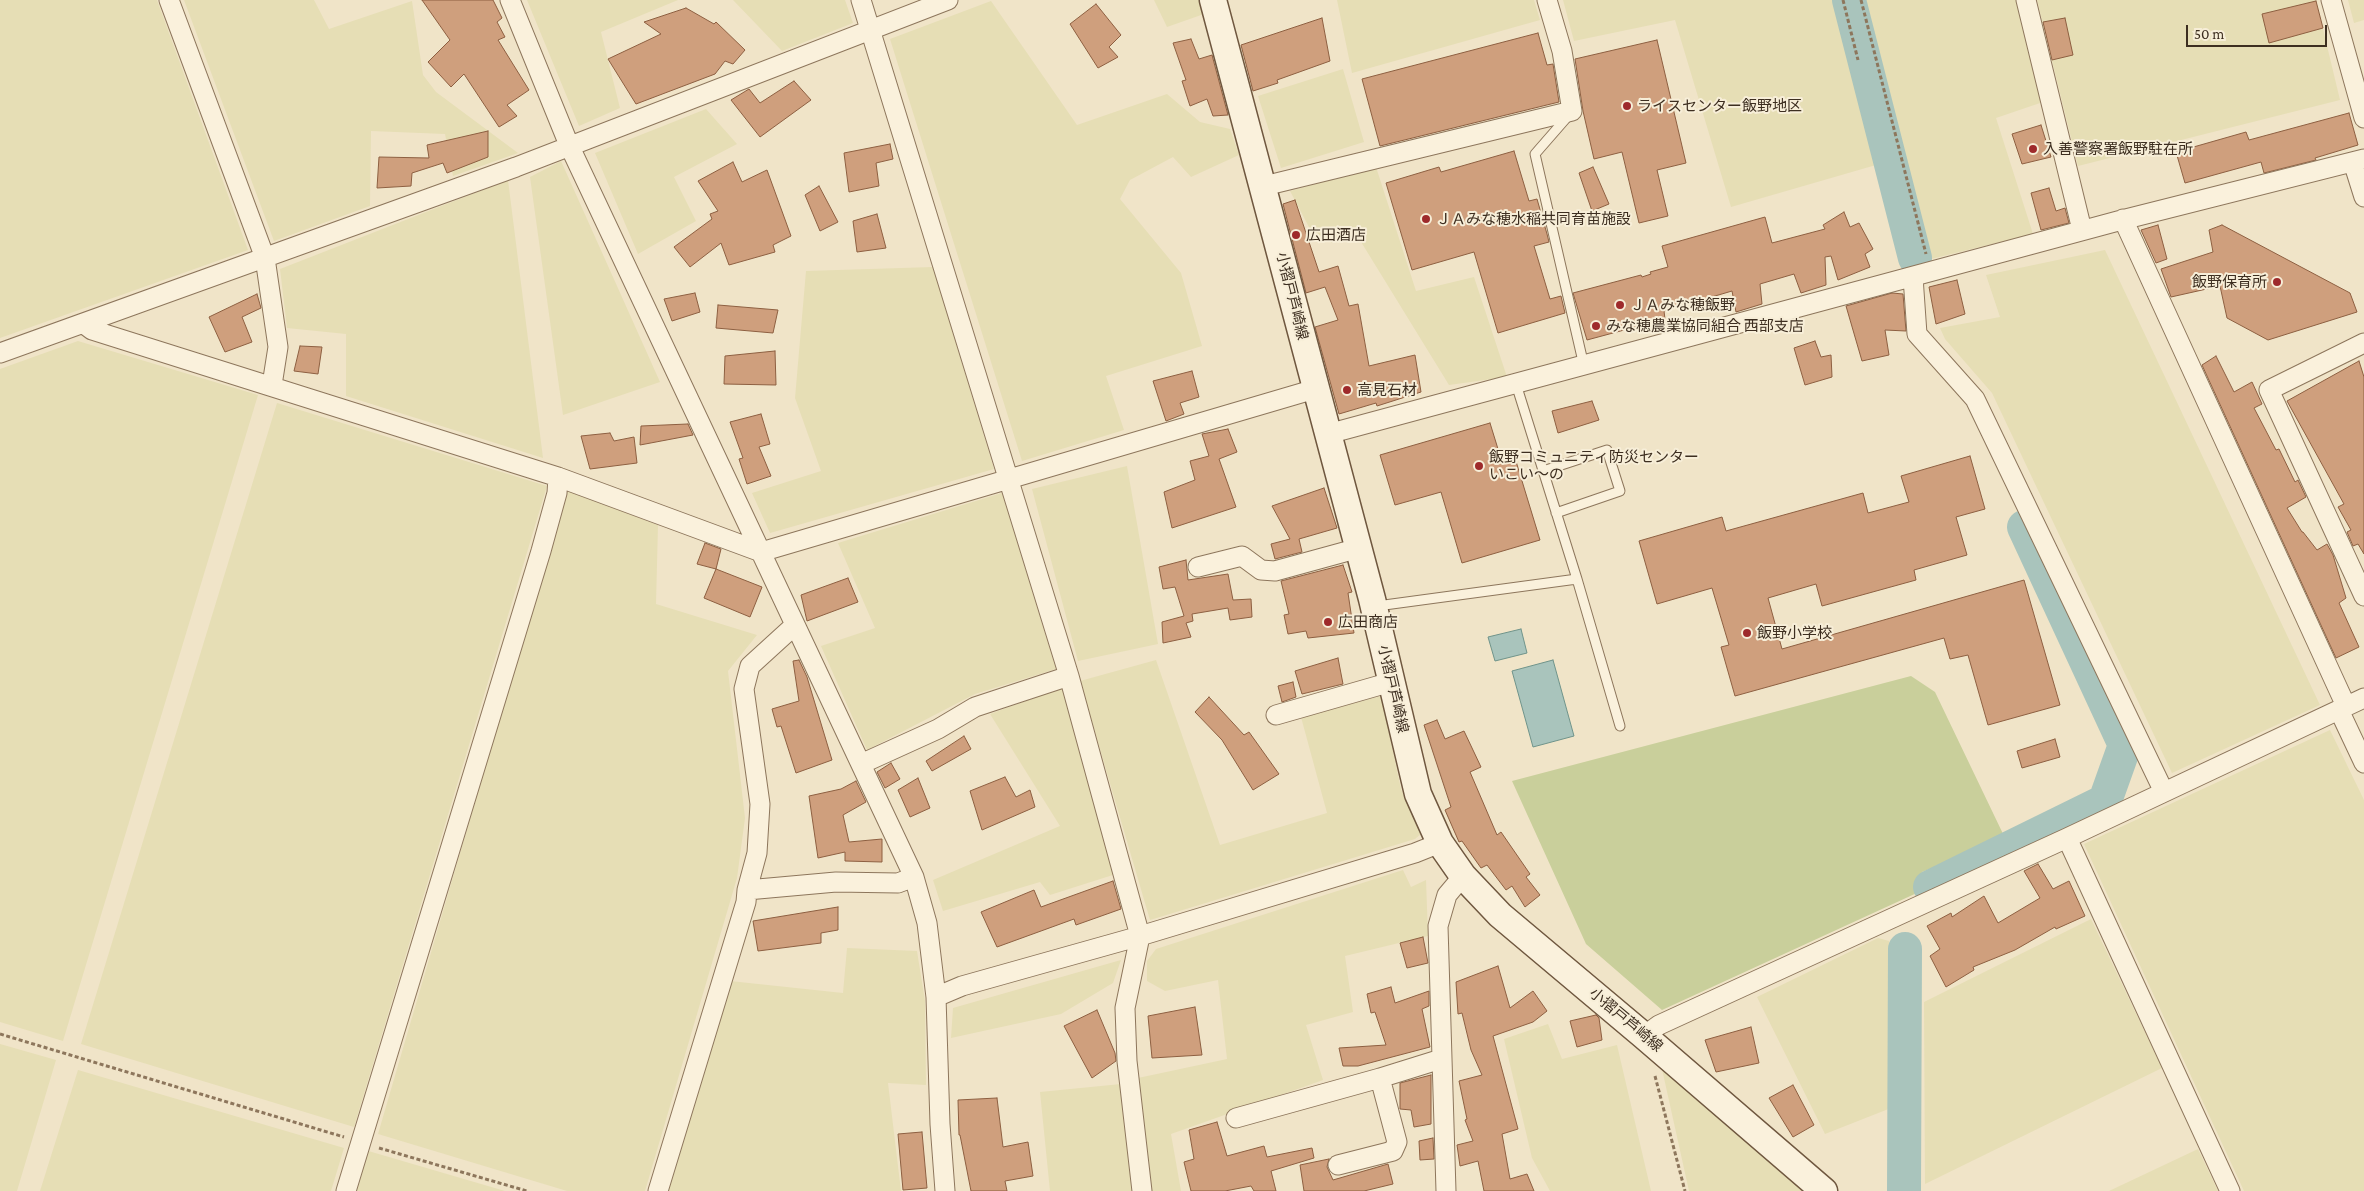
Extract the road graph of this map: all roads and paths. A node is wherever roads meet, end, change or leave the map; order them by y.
1 (170, 0) edge
2 (510, 0) edge
3 (861, 0) edge
4 (948, 0) edge
5 (1213, 0) edge
6 (1546, 0) edge
7 (1842, 0) edge
8 (1861, 0) edge
9 (2026, 0) edge
10 (2331, 0) edge
11 (871, 29) junction
12 (1858, 60) dead end
13 (1572, 111) junction
14 (2364, 118) edge
15 (569, 145) junction
16 (2358, 160) edge
17 (1264, 186) junction
18 (2364, 196) edge
19 (2123, 220) junction
20 (2082, 230) junction
21 (265, 258) junction
22 (1922, 274) junction
23 (84, 324) junction
24 (2364, 343) edge
25 (0, 353) edge
26 (1584, 366) junction
27 (1516, 384) junction
28 (272, 385) junction
29 (1315, 389) junction
30 (1328, 434) junction
31 (1543, 471) junction
32 (558, 477) junction
33 (1009, 480) junction
34 (1556, 513) junction
35 (1359, 548) junction
36 (761, 552) junction
37 (1198, 567) dead end
38 (1577, 579) junction
39 (2364, 596) edge
40 (1374, 607) junction
41 (795, 626) junction
42 (1069, 676) junction
43 (1391, 682) junction
44 (2364, 698) edge
45 (2342, 708) junction
46 (1276, 715) dead end
47 (1620, 726) dead end
48 (2364, 763) edge
49 (861, 764) junction
50 (2164, 792) junction
51 (2067, 838) junction
52 (1440, 843) junction
53 (1463, 876) junction
54 (914, 877) junction
55 (747, 890) junction
56 (1140, 936) junction
57 (936, 997) junction
58 (0, 1034) edge
59 (1644, 1036) junction
60 (1442, 1059) junction
61 (1654, 1072) dead end
62 (1380, 1078) junction
63 (1236, 1118) dead end
64 (361, 1142) junction
65 (1338, 1165) dead end
66 (346, 1191) edge
67 (527, 1191) edge
68 (658, 1191) edge
69 (945, 1191) edge
70 (1142, 1191) edge
71 (1446, 1191) edge
72 (1685, 1191) edge
73 (1824, 1191) edge
74 (2230, 1191) edge

1 - 21 street
2 - 15 street
3 - 11 street
4 - 11 street
5 - 17 main road, 小摺戸芦崎線
6 - 13 street
7 - 12 path
8 - 22 path
9 - 20 street
10 - 14 street
11 - 15 street
11 - 33 street
13 - 17 street
13 - 26 lane
15 - 21 street
15 - 36 street
16 - 18 street
16 - 19 street
17 - 29 main road, 小摺戸芦崎線
19 - 20 street
19 - 45 street
20 - 22 street
21 - 23 street
21 - 28 street
22 - 26 street
22 - 50 street
23 - 25 street
23 - 28 street
24 - 39 street
26 - 27 street
27 - 30 street
27 - 31 lane
28 - 32 street
29 - 30 main road, 小摺戸芦崎線
29 - 33 street
30 - 35 main road, 小摺戸芦崎線
31 - 34 lane
31 - 34 lane
32 - 36 street
32 - 64 street
33 - 36 street
33 - 42 street
34 - 38 lane
35 - 37 street
35 - 40 main road, 小摺戸芦崎線
36 - 41 street
38 - 40 lane
38 - 47 lane
40 - 43 main road, 小摺戸芦崎線
41 - 49 street
41 - 55 street
42 - 49 street
42 - 56 street
43 - 46 street
43 - 52 main road, 小摺戸芦崎線
44 - 45 street
45 - 48 street
45 - 50 street
49 - 54 street
50 - 51 street
51 - 59 street
51 - 74 street
52 - 53 main road, 小摺戸芦崎線
52 - 56 street
53 - 59 main road, 小摺戸芦崎線
53 - 60 street
54 - 55 street
54 - 57 street
55 - 68 street
56 - 57 street
56 - 70 street
57 - 69 street
58 - 64 path
59 - 73 main road, 小摺戸芦崎線
60 - 62 street
60 - 71 street
61 - 72 path
62 - 63 street
62 - 65 street
64 - 66 street
64 - 67 path

